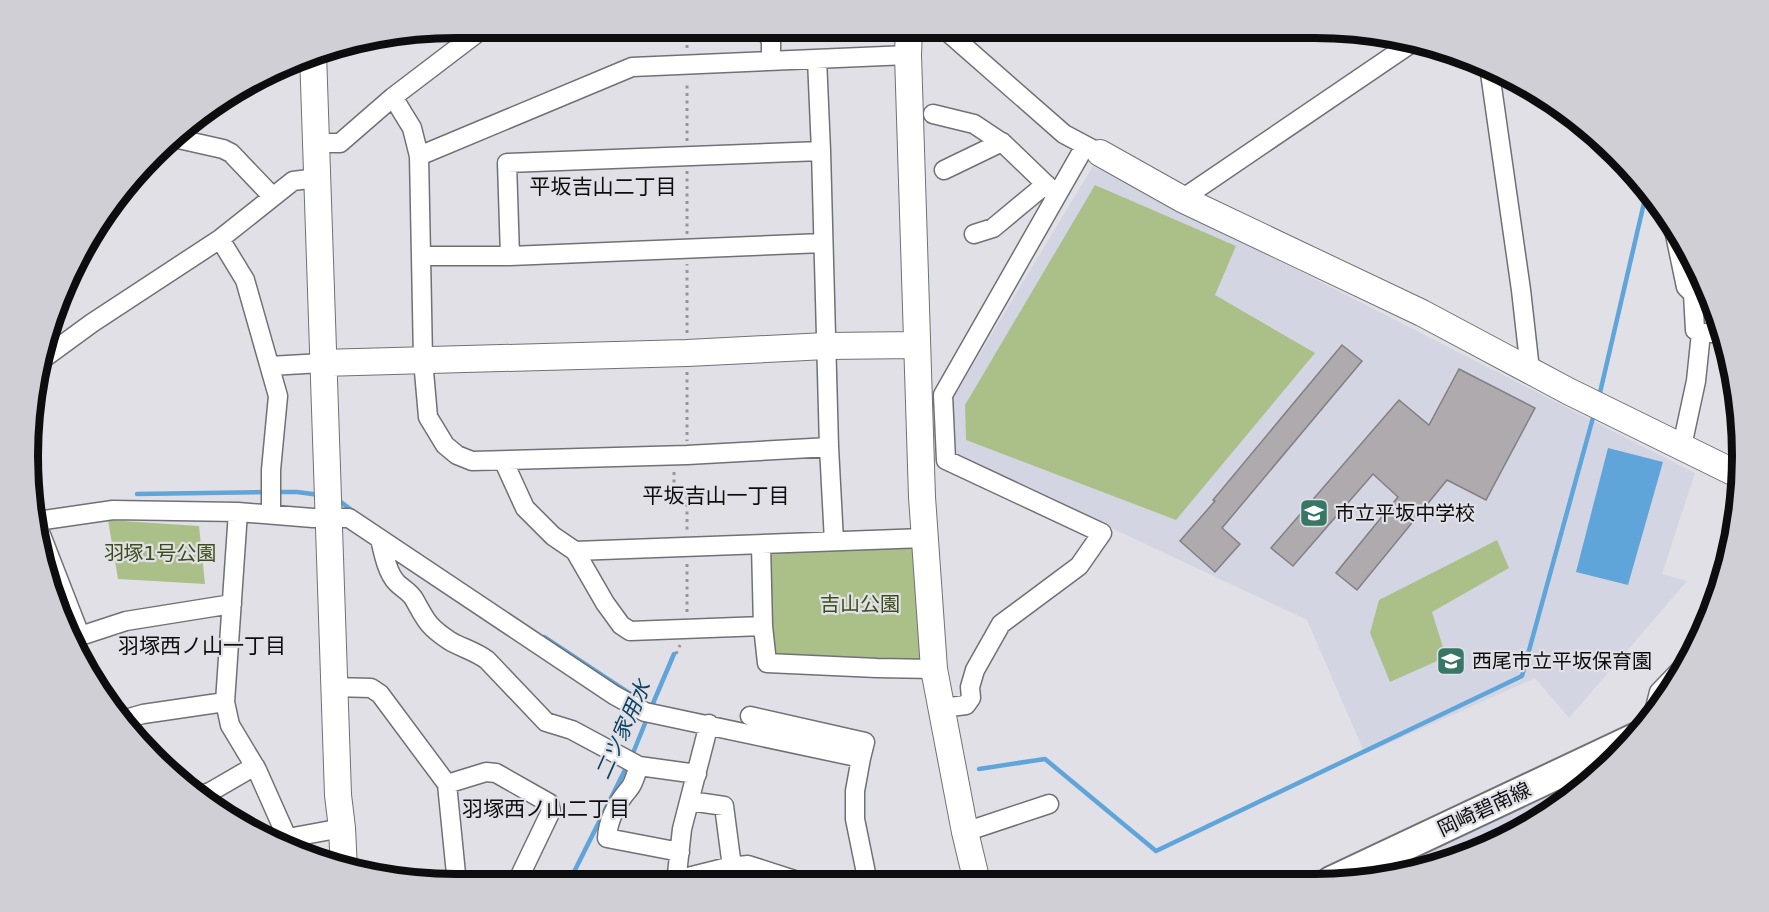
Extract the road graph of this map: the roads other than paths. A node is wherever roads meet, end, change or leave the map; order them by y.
1 (471, 38) edge
2 (769, 38) edge
3 (909, 38) edge
4 (955, 38) edge
5 (1404, 48) edge
6 (908, 56) junction
7 (817, 59) junction
8 (771, 61) junction
9 (313, 63) edge
10 (1492, 78) edge
11 (393, 97) junction
12 (933, 114) dead end
13 (182, 140) edge
14 (1002, 142) junction
15 (316, 143) junction
16 (1093, 149) junction
17 (821, 151) junction
18 (419, 156) junction
19 (944, 170) dead end
20 (317, 178) junction
21 (1052, 189) junction
22 (273, 197) junction
23 (1182, 199) junction
24 (974, 234) dead end
25 (220, 239) junction
26 (823, 243) junction
27 (1679, 255) edge
28 (421, 256) junction
29 (510, 256) junction
30 (1701, 333) junction
31 (1713, 333) edge
32 (917, 345) junction
33 (826, 346) junction
34 (51, 353) edge
35 (423, 360) junction
36 (322, 363) junction
37 (270, 366) junction
38 (1530, 370) junction
39 (1682, 446) junction
40 (828, 447) junction
41 (504, 462) junction
42 (1731, 471) edge
43 (238, 512) junction
44 (271, 514) junction
45 (328, 517) junction
46 (43, 520) edge
47 (924, 537) junction
48 (380, 539) junction
49 (834, 541) junction
50 (761, 545) junction
51 (575, 551) junction
52 (232, 604) junction
53 (764, 626) junction
54 (79, 636) edge
55 (934, 669) junction
56 (333, 687) junction
57 (225, 702) junction
58 (942, 708) junction
59 (130, 718) edge
60 (709, 724) junction
61 (1612, 749) edge
62 (255, 766) junction
63 (639, 766) junction
64 (697, 774) junction
65 (447, 784) junction
66 (208, 793) edge
67 (690, 801) junction
68 (1049, 804) dead end
69 (342, 828) junction
70 (965, 832) junction
71 (288, 839) edge
72 (295, 842) edge
73 (680, 852) junction
74 (343, 859) edge
75 (732, 867) junction
76 (1348, 873) edge
77 (456, 874) edge
78 (521, 874) edge
79 (677, 874) edge
80 (706, 874) edge
81 (776, 874) edge
82 (866, 874) edge
83 (975, 874) edge

1 - 11 street
2 - 8 street
3 - 6 street
4 - 16 street
5 - 23 street
6 - 7 street
6 - 32 street
7 - 8 street
7 - 17 street
8 - 18 street
9 - 15 street
10 - 38 street
11 - 15 street
11 - 18 street
12 - 14 street
13 - 22 street
14 - 19 street
14 - 21 street
15 - 20 street
16 - 21 street
16 - 23 street
17 - 26 street
17 - 29 street
18 - 28 street
20 - 22 street
20 - 36 street
21 - 24 street
21 - 58 street
22 - 25 street
23 - 38 street
25 - 34 street
25 - 37 street
26 - 29 street
26 - 33 street
27 - 30 street
28 - 29 street
28 - 35 street
30 - 31 street
30 - 39 street
32 - 33 street
32 - 47 street
33 - 35 street
33 - 40 street
35 - 36 street
35 - 41 street
36 - 37 street
36 - 45 street
37 - 44 street
38 - 39 street
39 - 42 street
40 - 41 street
40 - 49 street
41 - 51 street
43 - 44 street
43 - 46 street
43 - 52 street
44 - 45 street
45 - 48 street
45 - 56 street
47 - 49 street
47 - 55 street
48 - 60 street
48 - 63 street
49 - 50 street
50 - 51 street
50 - 53 street
51 - 53 street
52 - 54 street
52 - 57 street
53 - 55 street
55 - 58 street
56 - 65 street
56 - 69 street
57 - 59 street
57 - 62 street
58 - 70 street
60 - 64 street
60 - 82 street
61 - 76 main road, 岡崎碧南線
62 - 66 street
62 - 71 street
63 - 64 street
63 - 73 street
64 - 67 street
65 - 77 street
65 - 78 street
67 - 73 street
67 - 75 street
68 - 70 street
69 - 72 street
69 - 74 street
70 - 83 street
73 - 79 street
75 - 80 street
75 - 81 street

